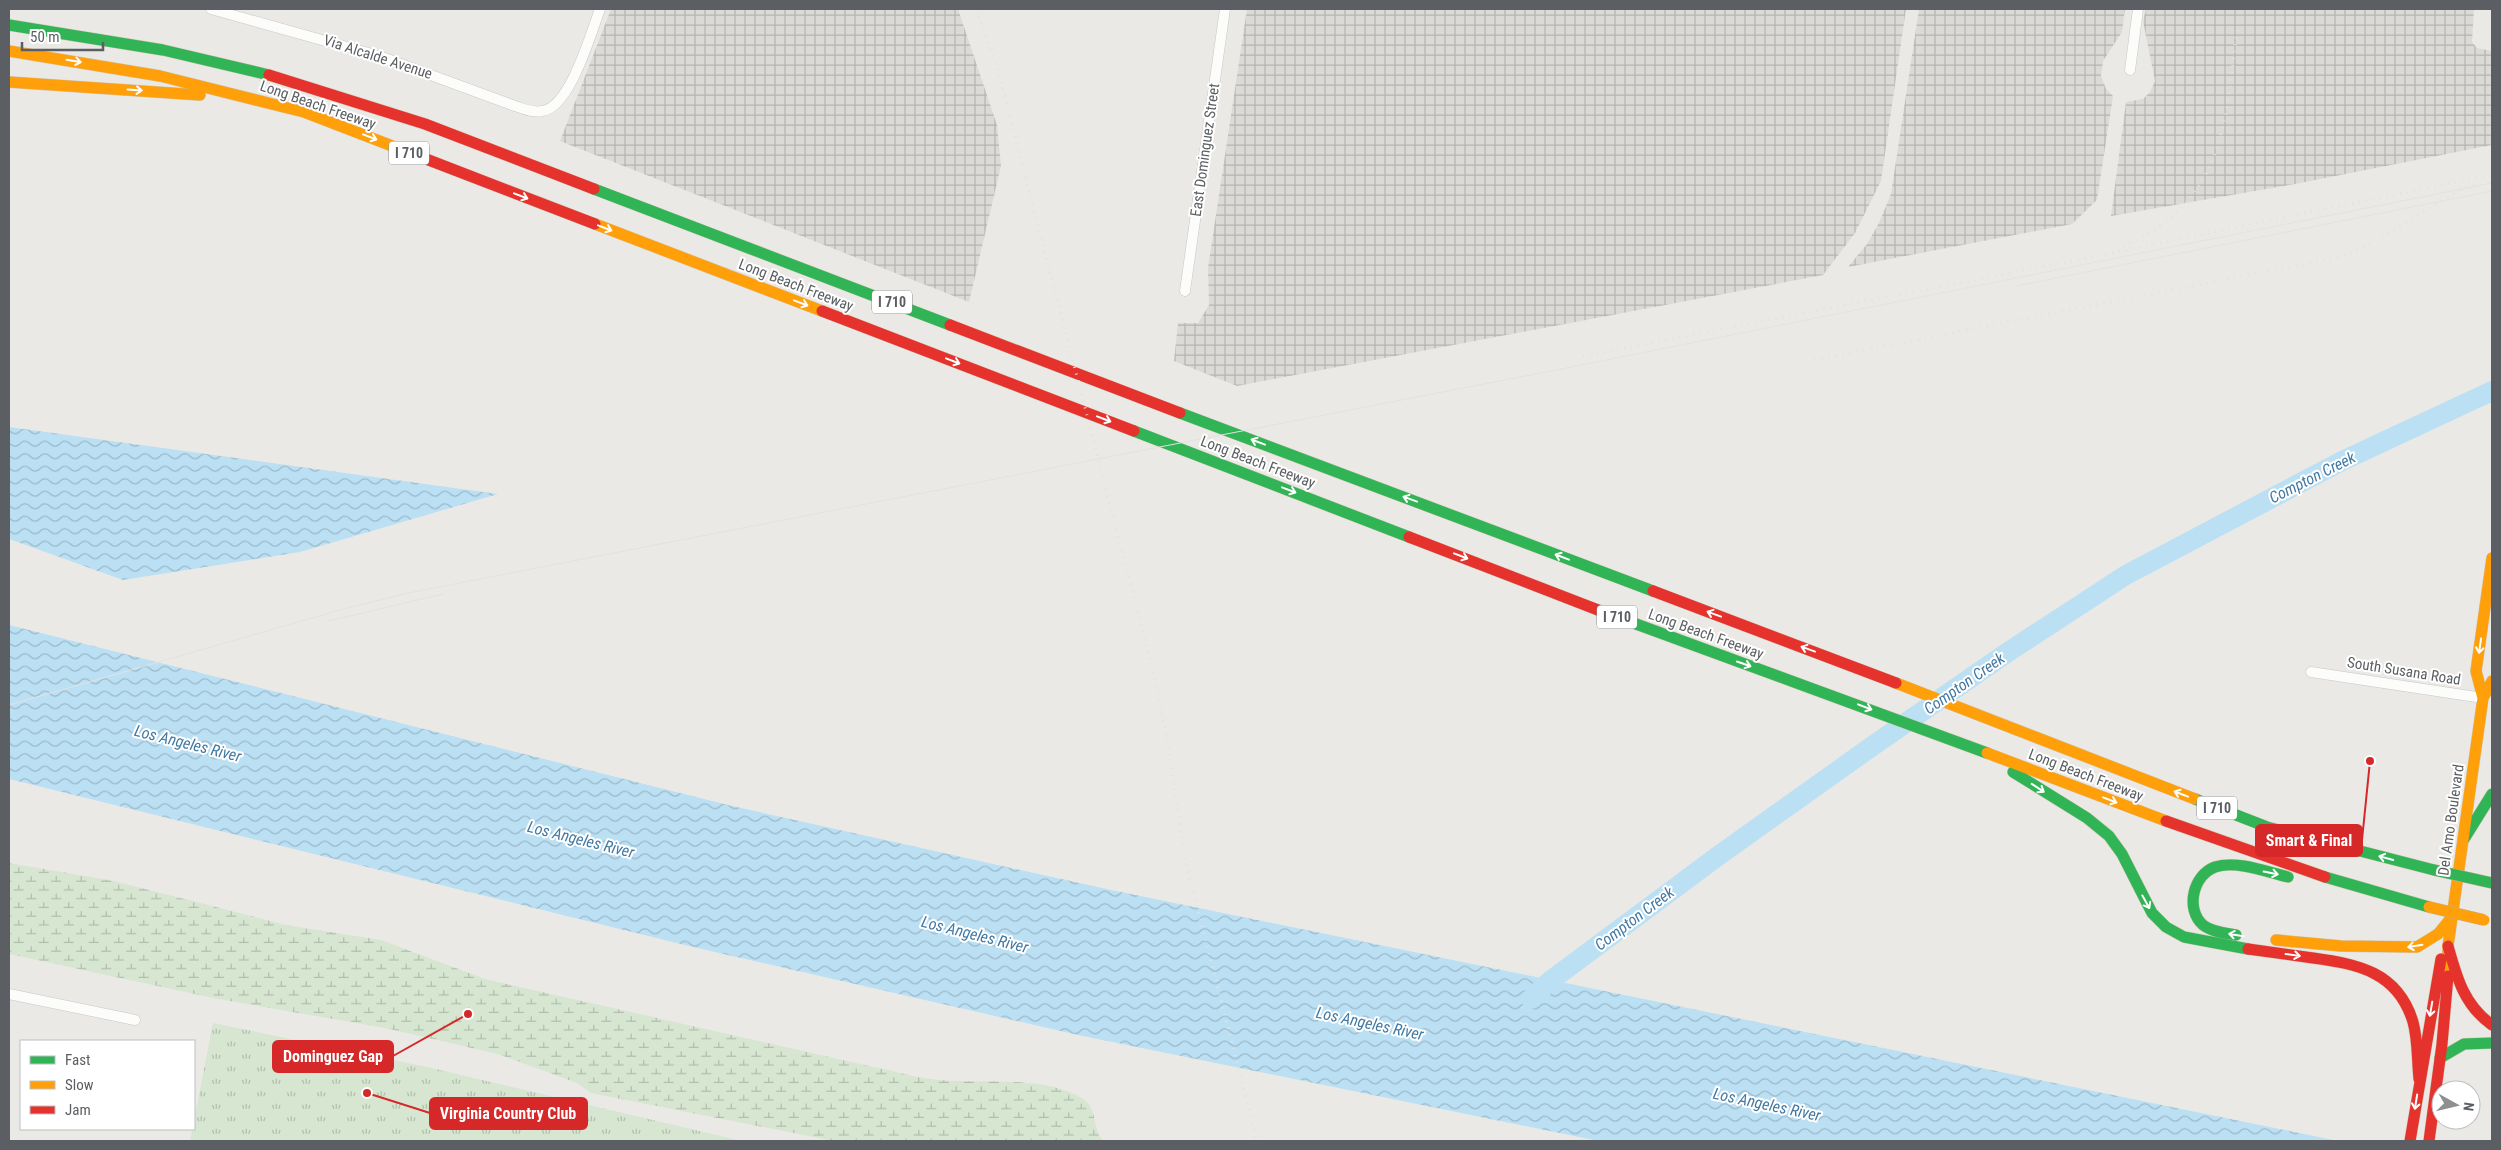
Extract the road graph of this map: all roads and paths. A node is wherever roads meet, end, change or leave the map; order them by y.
1 (211, 9) edge
2 (600, 9) edge
3 (1225, 9) edge
4 (2138, 9) edge
5 (9, 25) edge
6 (9, 51) edge
7 (2130, 70) dead end
8 (9, 82) edge
9 (257, 99) junction
10 (1185, 291) dead end
11 (2492, 558) edge
12 (2311, 672) dead end
13 (2492, 681) edge
14 (2488, 699) edge
15 (1982, 752) junction
16 (2492, 794) edge
17 (2464, 839) junction
18 (2492, 884) edge
19 (2365, 891) junction
20 (2452, 917) junction
21 (2488, 921) edge
22 (2250, 937) dead end
23 (2268, 939) dead end
24 (2448, 946) junction
25 (9, 994) edge
26 (135, 1020) dead end
27 (2492, 1025) edge
28 (2492, 1044) edge
29 (2440, 1058) junction
30 (2419, 1079) junction
31 (2410, 1141) edge
32 (2428, 1141) edge

1 - 2 street, Via Alcalde Avenue
3 - 10 street, East Dominguez Street
4 - 7 street
18 -> 5 main road, Long Beach Freeway / I 710, bridge
6 -> 9 main road, Long Beach Freeway / I 710
8 -> 9 main road
9 -> 15 main road, Long Beach Freeway / I 710
11 -> 14 main road
12 - 14 street, South Susana Road
13 - 14 main road
14 - 17 main road, Del Amo Boulevard
15 -> 19 main road, Long Beach Freeway / I 710
15 -> 30 main road
16 - 17 main road
17 - 20 main road, Del Amo Boulevard
19 - 21 main road, Long Beach Freeway / I 710, bridge
22 -> 19 main road
20 -> 23 main road
20 - 24 main road, Del Amo Boulevard
24 - 27 main road
24 - 29 main road, Del Amo Boulevard
24 -> 30 main road, Del Amo Boulevard
25 - 26 street
28 - 29 main road
29 - 32 main road, Del Amo Boulevard
30 -> 31 main road, Del Amo Boulevard

